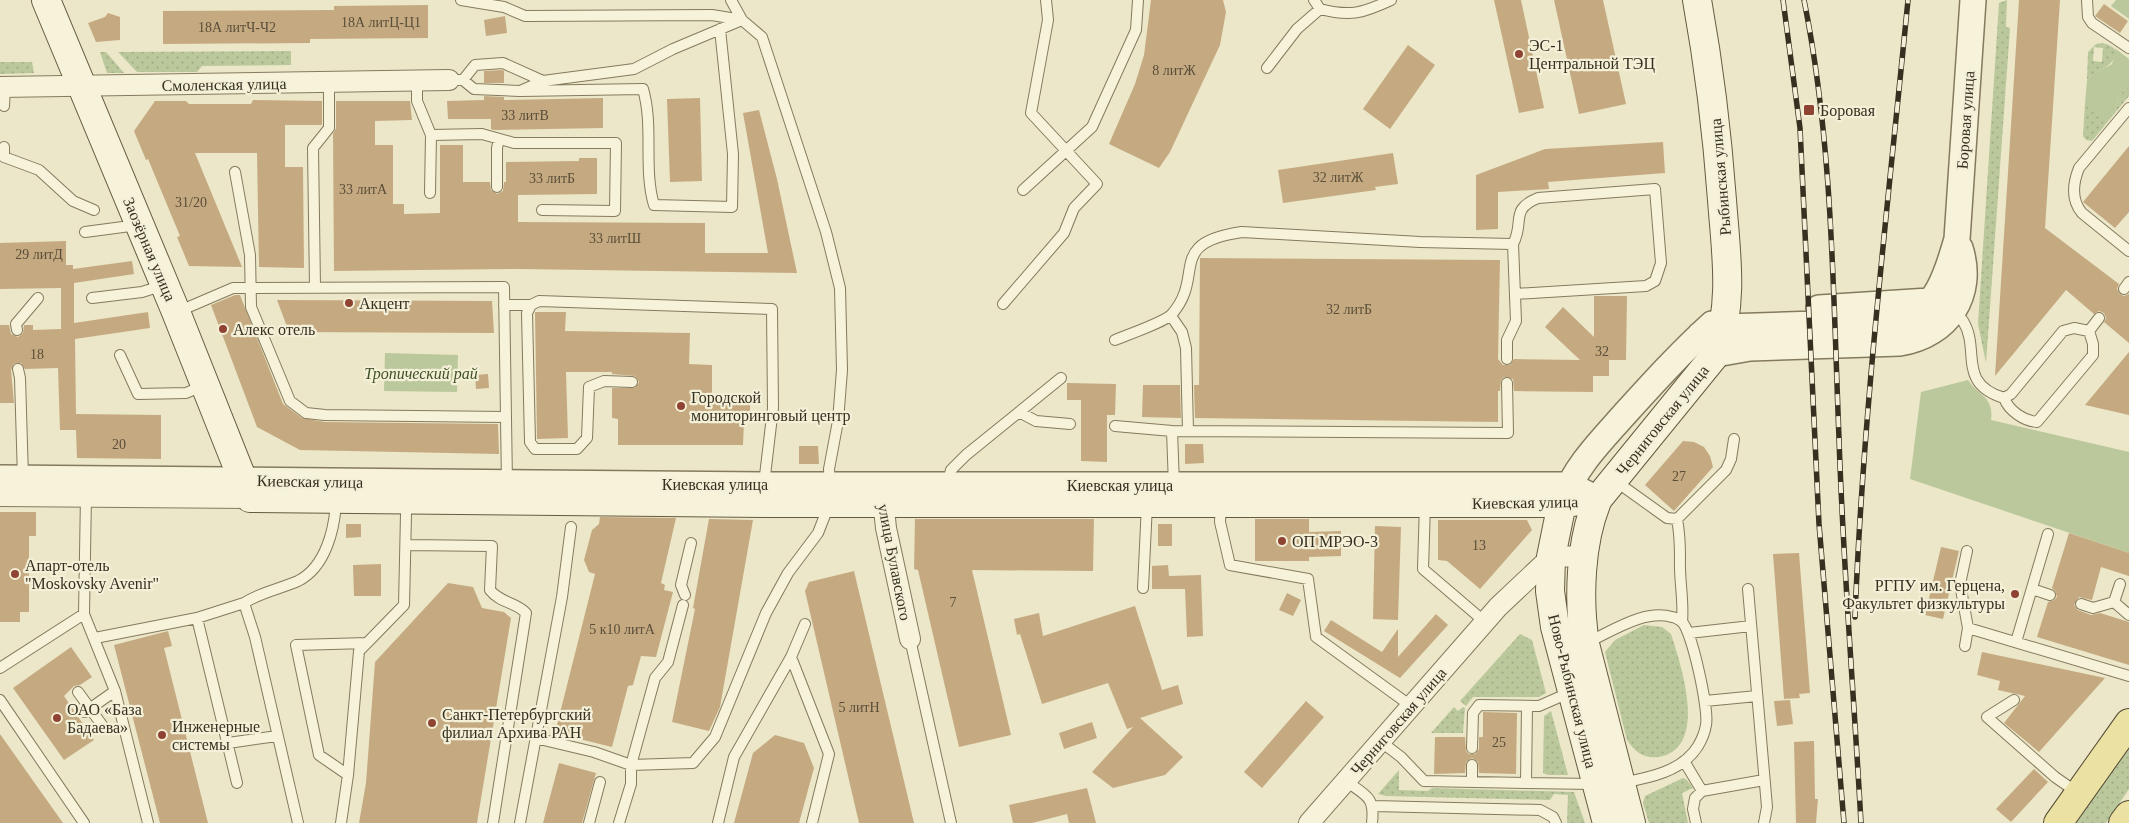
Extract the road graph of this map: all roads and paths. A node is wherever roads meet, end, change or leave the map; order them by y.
1 (46, 0) edge
2 (461, 0) edge
3 (731, 0) edge
4 (1046, 0) edge
5 (1138, 0) edge
6 (1391, 0) edge
7 (1697, 0) edge
8 (1973, 0) edge
9 (2087, 0) edge
10 (1317, 4) edge
11 (742, 20) junction
12 (720, 29) junction
13 (2129, 48) edge
14 (1267, 68) dead end
15 (456, 80) junction
16 (417, 81) junction
17 (543, 81) junction
18 (329, 82) junction
19 (82, 86) junction
20 (520, 91) junction
21 (3, 93) edge
22 (2129, 108) edge
23 (430, 135) junction
24 (499, 139) junction
25 (4, 147) dead end
26 (1066, 151) junction
27 (235, 172) dead end
28 (497, 187) dead end
29 (1023, 190) dead end
30 (430, 193) dead end
31 (94, 210) dead end
32 (542, 210) dead end
33 (140, 225) junction
34 (85, 232) dead end
35 (1957, 239) junction
36 (1513, 244) junction
37 (2129, 251) edge
38 (165, 285) junction
39 (250, 288) junction
40 (315, 288) junction
41 (1515, 294) junction
42 (38, 298) dead end
43 (92, 298) dead end
44 (1932, 298) junction
45 (1003, 304) dead end
46 (504, 305) junction
47 (531, 305) junction
48 (176, 312) junction
49 (1953, 312) junction
50 (1171, 316) junction
51 (2099, 318) dead end
52 (1824, 326) junction
53 (16, 330) dead end
54 (2089, 331) junction
55 (1717, 332) junction
56 (1116, 340) dead end
57 (120, 355) dead end
58 (1507, 359) dead end
59 (18, 370) dead end
60 (1061, 378) dead end
61 (632, 382) dead end
62 (1507, 383) dead end
63 (205, 385) junction
64 (2004, 398) junction
65 (1019, 412) junction
66 (506, 417) junction
67 (1070, 424) dead end
68 (1115, 426) dead end
69 (1172, 431) junction
70 (1188, 431) junction
71 (1734, 439) dead end
72 (15, 484) edge
73 (86, 488) junction
74 (247, 489) junction
75 (1606, 489) junction
76 (409, 491) junction
77 (507, 492) junction
78 (764, 494) junction
79 (830, 494) junction
80 (882, 494) junction
81 (948, 494) junction
82 (1174, 494) junction
83 (1221, 494) junction
84 (1425, 494) junction
85 (1565, 494) junction
86 (0, 496) edge
87 (336, 499) junction
88 (1147, 503) junction
89 (1677, 519) junction
90 (570, 527) dead end
91 (2048, 534) dead end
92 (691, 544) dead end
93 (406, 545) junction
94 (1967, 551) dead end
95 (1551, 556) junction
96 (1585, 556) junction
97 (2120, 584) dead end
98 (1143, 588) dead end
99 (1748, 589) dead end
100 (2032, 589) junction
101 (2050, 594) dead end
102 (2114, 602) junction
103 (244, 603) junction
104 (2081, 604) dead end
105 (84, 614) junction
106 (2129, 615) edge
107 (197, 618) junction
108 (1485, 622) junction
109 (1682, 622) junction
110 (805, 624) dead end
111 (1751, 626) junction
112 (1968, 628) junction
113 (1689, 633) junction
114 (95, 638) junction
115 (910, 639) joint
116 (2016, 642) junction
117 (367, 643) junction
118 (1585, 644) junction
119 (1965, 646) dead end
120 (791, 656) junction
121 (0, 668) edge
122 (2129, 676) edge
123 (115, 691) junction
124 (78, 692) dead end
125 (1572, 692) junction
126 (1757, 696) junction
127 (0, 700) edge
128 (2014, 700) dead end
129 (1705, 702) junction
130 (1412, 706) junction
131 (1527, 706) junction
132 (87, 711) junction
133 (2129, 723) edge
134 (102, 725) dead end
135 (277, 736) junction
136 (535, 738) junction
137 (1380, 741) junction
138 (228, 743) junction
139 (1472, 748) dead end
140 (1684, 761) junction
141 (632, 765) junction
142 (1472, 765) dead end
143 (348, 775) junction
144 (1764, 780) junction
145 (1346, 781) junction
146 (600, 782) dead end
147 (1472, 782) junction
148 (237, 783) dead end
149 (1526, 783) junction
150 (1608, 784) junction
151 (1702, 791) junction
152 (2078, 794) junction
153 (1374, 806) junction
154 (2129, 815) edge
155 (84, 823) edge
156 (148, 823) edge
157 (298, 823) edge
158 (342, 823) edge
159 (493, 823) edge
160 (520, 823) edge
161 (589, 823) edge
162 (619, 823) edge
163 (718, 823) edge
164 (812, 823) edge
165 (951, 823) edge
166 (1309, 823) edge
167 (1372, 823) edge
168 (1556, 823) edge
169 (1607, 823) edge
170 (1631, 823) edge
171 (1696, 823) edge
172 (1764, 823) edge
173 (2058, 823) edge
174 (2123, 823) edge

1 - 19 main road, Заозёрная улица
2 - 11 lane
3 - 11 lane
4 - 26 lane
5 - 26 lane
6 - 10 lane
7 - 55 main road, Рыбинская улица
8 - 35 street, Боровая улица
9 - 13 lane
10 - 14 lane
11 - 12 lane
11 - 79 lane
12 - 17 lane
12 - 20 lane
15 - 16 street, Смоленская улица
15 - 17 lane
15 - 20 lane
16 - 18 street, Смоленская улица
16 - 23 lane
17 - 20 lane
18 - 19 street, Смоленская улица
18 - 40 lane
19 - 21 street, Смоленская улица
19 - 33 main road, Заозёрная улица
22 - 37 lane
23 - 24 lane
23 - 30 lane
24 - 28 lane
24 - 32 lane
25 - 31 lane
26 - 29 lane
26 - 45 lane
27 - 39 lane
33 - 34 lane
33 - 38 main road, Заозёрная улица
35 - 44 street, Боровая улица
35 - 49 street, Боровая улица
36 - 41 lane
36 - 41 lane
36 - 50 lane
38 - 43 lane
38 - 48 main road, Заозёрная улица
39 - 40 lane
39 - 48 lane
39 - 66 lane
40 - 46 lane
41 - 58 lane
42 - 53 lane
44 - 49 lane
44 - 52 street, Боровая улица
46 - 47 lane
46 - 66 lane
47 - 61 lane
47 - 78 lane
48 - 63 main road, Заозёрная улица
49 - 52 street, Боровая улица
49 - 64 lane
50 - 56 lane
50 - 70 lane
51 - 54 lane
52 - 55 street
54 - 64 lane
54 - 64 lane
55 - 75 main road, Черниговская улица
55 - 85 street, Черниговская улица
57 - 63 lane
59 - 72 lane
60 - 65 lane
62 - 70 lane
63 - 74 main road, Заозёрная улица
65 - 67 lane
65 - 81 lane
66 - 77 lane
68 - 69 lane
69 - 70 lane
69 - 82 lane
71 - 89 lane
72 - 73 street, Киевская улица
72 - 86 street, Киевская улица
73 - 74 street, Киевская улица
73 - 105 lane
74 - 76 street, Киевская улица
74 - 87 main road, Киевская улица
75 - 85 main road, Киевская улица
75 - 89 lane
75 - 96 main road, Черниговская улица
76 - 77 main road, Киевская улица
76 - 87 main road, Киевская улица
76 - 93 lane
77 - 78 main road, Киевская улица
78 - 79 main road, Киевская улица
79 - 80 main road, Киевская улица
79 - 141 lane
80 - 81 main road, Киевская улица
80 - 115 street, улица Булавского
81 - 82 street, Киевская улица
81 - 88 main road, Киевская улица
82 - 83 main road, Киевская улица
82 - 88 main road, Киевская улица
83 - 84 main road, Киевская улица
83 - 130 lane
84 - 85 main road, Киевская улица
84 - 108 lane
85 - 95 main road, Черниговская улица
87 - 103 lane
88 - 98 lane
89 - 109 lane
90 - 136 lane
91 - 100 lane
92 - 141 lane
93 - 117 lane
93 - 159 lane
94 - 112 lane
95 - 96 street
95 - 108 street, Черниговская улица
95 - 125 main road, Ново-Рыбинская улица
96 - 118 main road, Ново-Рыбинская улица
97 - 102 lane
99 - 111 lane
100 - 101 lane
100 - 116 lane
102 - 104 lane
102 - 106 lane
103 - 107 lane
103 - 135 lane
105 - 114 lane
105 - 121 lane
107 - 114 lane
107 - 138 lane
108 - 130 street, Черниговская улица
109 - 113 lane
109 - 118 lane
110 - 120 lane
111 - 113 lane
111 - 126 lane
112 - 116 lane
112 - 119 lane
113 - 129 lane
114 - 123 lane
115 - 165 lane
116 - 122 lane
117 - 143 lane
117 - 143 lane
118 - 150 main road, Ново-Рыбинская улица
120 - 163 lane
120 - 164 lane
123 - 132 lane
123 - 156 lane
124 - 132 lane
125 - 131 lane
125 - 150 main road, Ново-Рыбинская улица
126 - 129 lane
126 - 144 lane
127 - 155 lane
128 - 152 lane
129 - 140 lane
130 - 137 street, Черниговская улица
131 - 139 lane
131 - 149 lane
132 - 134 lane
133 - 152 main road
135 - 138 lane
135 - 157 lane
136 - 141 lane
136 - 160 lane
137 - 145 street, Черниговская улица
137 - 147 lane
138 - 148 lane
140 - 150 lane
140 - 151 lane
141 - 162 lane
142 - 147 lane
143 - 158 lane
144 - 151 lane
144 - 172 lane
145 - 153 lane
145 - 166 street, Черниговская улица
146 - 161 lane
147 - 149 lane
149 - 150 lane
150 - 169 main road, Ново-Рыбинская улица
150 - 170 main road, Ново-Рыбинская улица
151 - 171 lane
152 - 173 main road
153 - 167 lane
153 - 168 lane
154 - 174 main road

